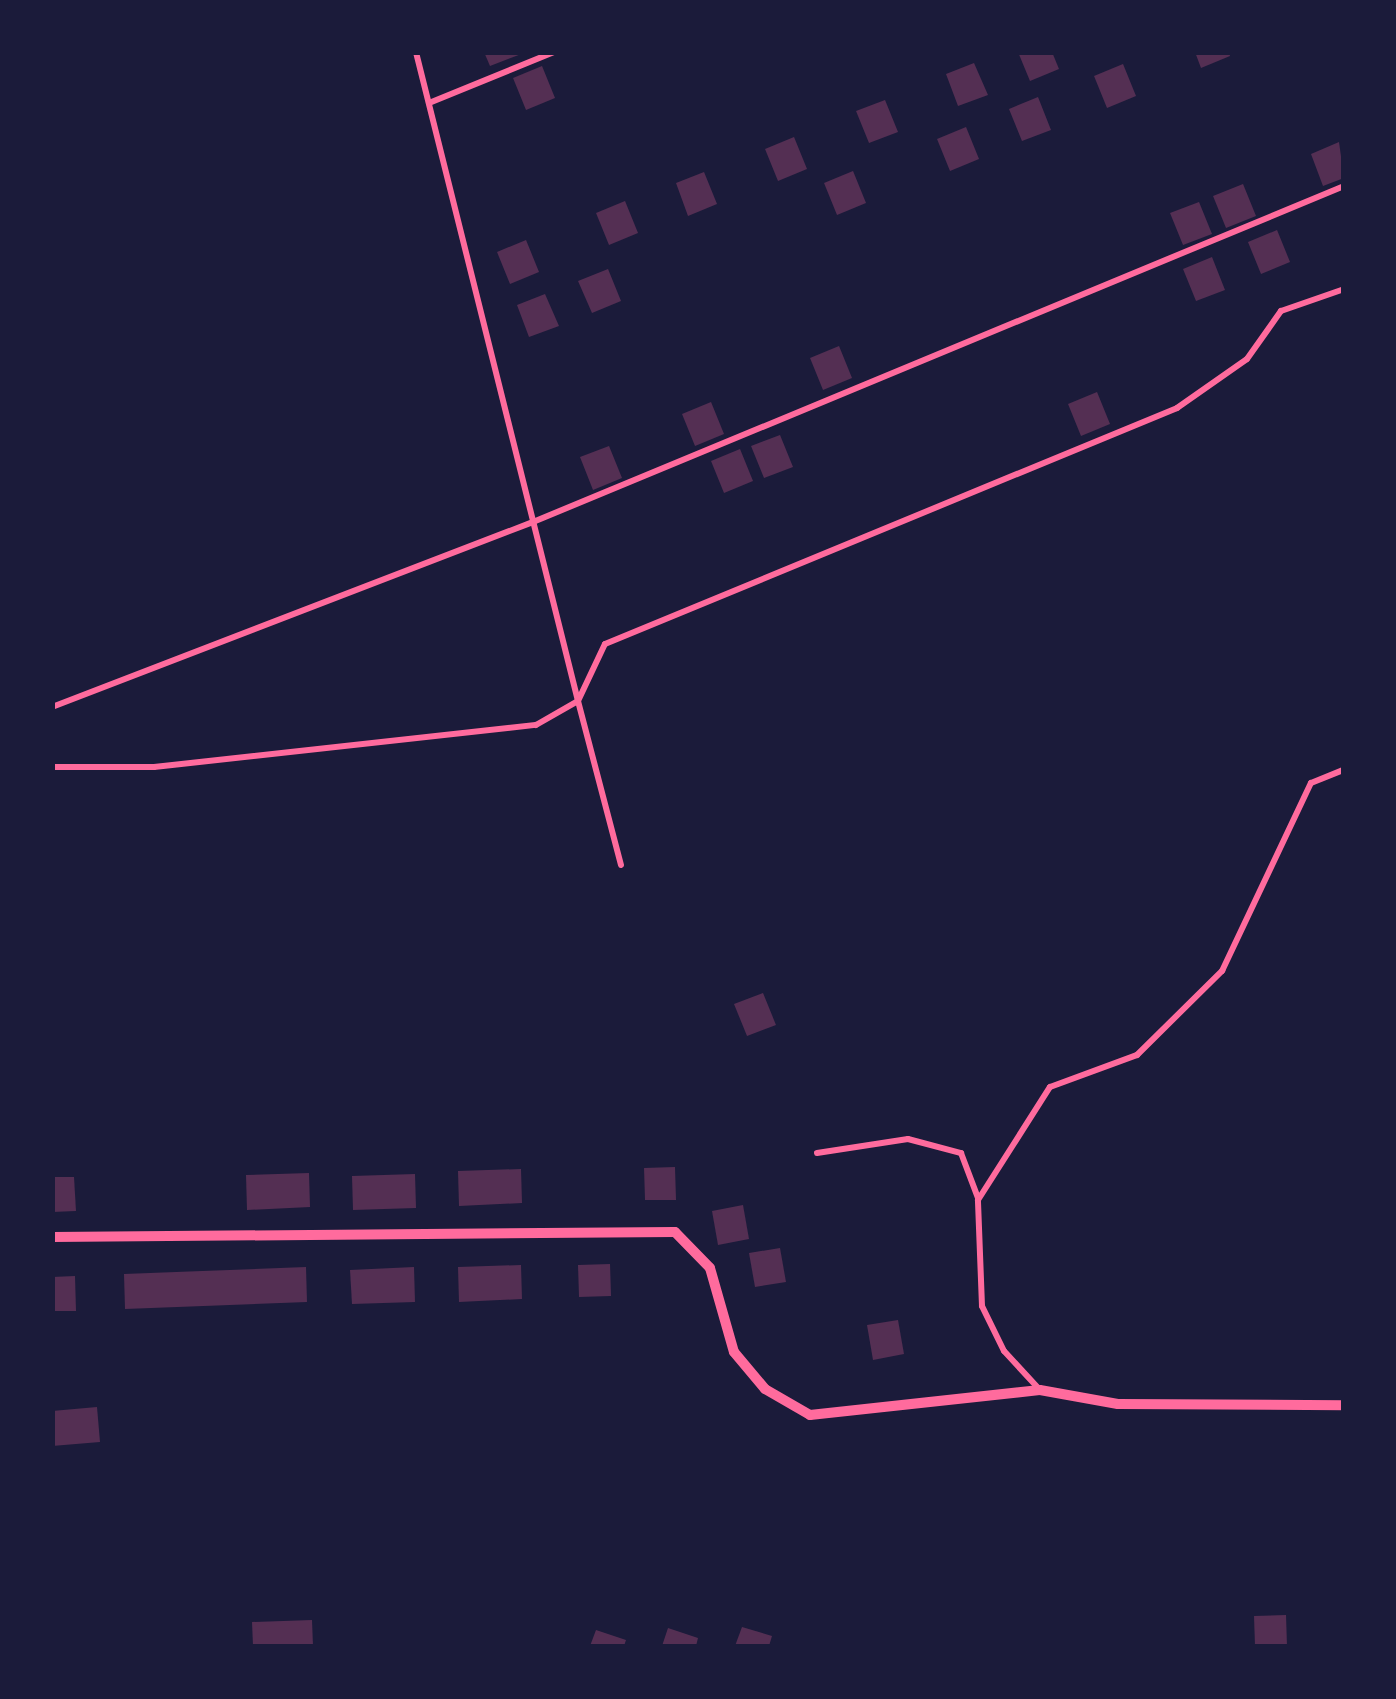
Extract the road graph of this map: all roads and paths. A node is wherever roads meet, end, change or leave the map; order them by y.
1 (416, 52) edge
2 (554, 52) edge
3 (428, 103) junction
4 (1344, 186) edge
5 (1344, 289) edge
6 (533, 522) junction
7 (578, 701) junction
8 (52, 707) edge
9 (52, 767) edge
10 (1344, 770) edge
11 (621, 865) dead end
12 (817, 1153) dead end
13 (978, 1200) junction
14 (52, 1238) edge
15 (1040, 1390) junction
16 (1344, 1405) edge

1 - 3 lane
2 - 3 lane
3 - 6 lane
4 - 6 lane
5 - 7 lane
6 - 7 lane
6 - 8 lane
7 - 9 lane
7 - 11 lane
10 - 13 lane
12 - 13 lane
13 - 15 lane
14 - 15 street
15 - 16 street

